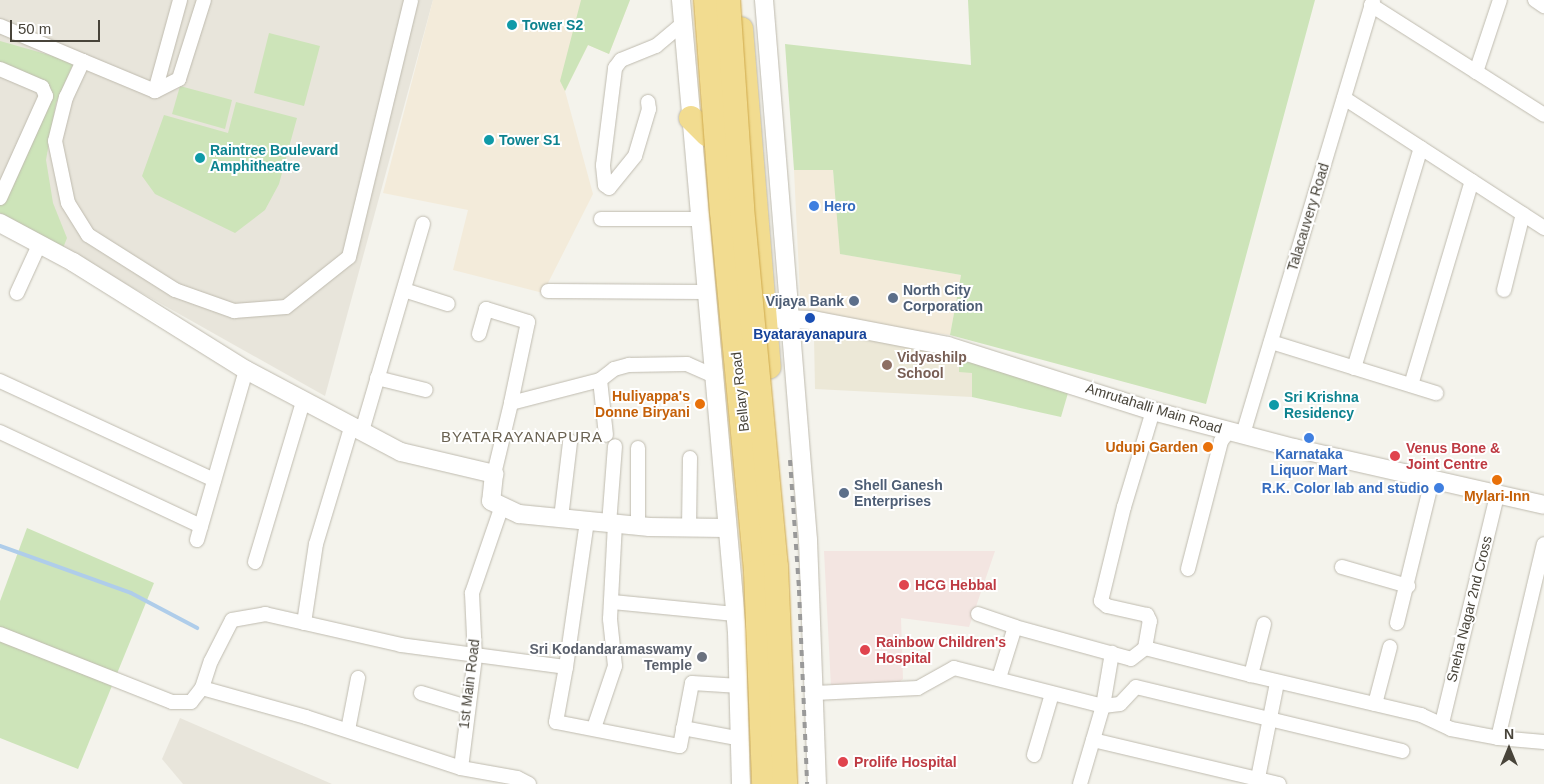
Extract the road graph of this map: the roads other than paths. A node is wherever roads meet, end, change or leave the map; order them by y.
1 (180, 0) edge
2 (204, 0) edge
3 (412, 0) edge
4 (681, 0) edge
5 (698, 0) edge
6 (706, 0) edge
7 (728, 0) edge
8 (739, 0) edge
9 (764, 0) edge
10 (1500, 0) edge
11 (1535, 0) edge
12 (1372, 2) edge
13 (1544, 6) edge
14 (683, 23) junction
15 (0, 26) edge
16 (83, 62) junction
17 (0, 69) edge
18 (1476, 72) junction
19 (155, 91) junction
20 (1344, 98) junction
21 (648, 102) dead end
22 (1544, 115) edge
23 (699, 126) junction
24 (1421, 148) junction
25 (1472, 181) junction
26 (0, 198) edge
27 (1523, 214) junction
28 (601, 219) dead end
29 (698, 219) junction
30 (0, 223) edge
31 (423, 224) dead end
32 (1544, 228) edge
33 (39, 245) junction
34 (404, 290) junction
35 (1504, 290) dead end
36 (548, 291) dead end
37 (705, 292) junction
38 (17, 293) dead end
39 (448, 304) dead end
40 (790, 317) junction
41 (765, 318) junction
42 (722, 320) junction
43 (479, 334) dead end
44 (1271, 342) junction
45 (1354, 368) junction
46 (246, 370) junction
47 (714, 376) junction
48 (377, 378) junction
49 (600, 380) junction
50 (0, 381) edge
51 (1411, 385) junction
52 (426, 390) dead end
53 (1436, 393) dead end
54 (302, 402) junction
55 (512, 403) junction
56 (1153, 411) junction
57 (357, 428) junction
58 (0, 432) edge
59 (1236, 433) junction
60 (606, 435) dead end
61 (570, 442) dead end
62 (615, 446) dead end
63 (638, 448) dead end
64 (690, 458) dead end
65 (494, 474) junction
66 (214, 480) junction
67 (1432, 480) junction
68 (1497, 495) junction
69 (1544, 505) edge
70 (502, 506) junction
71 (561, 518) junction
72 (587, 522) junction
73 (612, 524) junction
74 (201, 526) junction
75 (638, 526) junction
76 (726, 528) junction
77 (689, 529) junction
78 (197, 540) dead end
79 (1544, 544) edge
80 (255, 562) dead end
81 (1342, 567) dead end
82 (1188, 569) dead end
83 (1408, 586) junction
84 (612, 602) junction
85 (735, 614) junction
86 (978, 614) dead end
87 (1397, 623) dead end
88 (304, 624) junction
89 (1264, 624) dead end
90 (1014, 627) junction
91 (0, 634) edge
92 (1390, 647) dead end
93 (1145, 648) junction
94 (1112, 653) junction
95 (475, 657) junction
96 (566, 667) junction
97 (1251, 675) junction
98 (358, 678) dead end
99 (999, 678) junction
100 (1277, 683) junction
101 (740, 686) junction
102 (202, 688) junction
103 (421, 693) dead end
104 (815, 693) junction
105 (1052, 694) junction
106 (1375, 704) junction
107 (1103, 706) junction
108 (467, 707) junction
109 (1270, 717) junction
110 (1442, 723) junction
111 (594, 728) junction
112 (683, 728) junction
113 (348, 730) junction
114 (1498, 738) junction
115 (741, 740) junction
116 (1093, 740) junction
117 (1544, 742) edge
118 (1402, 751) dead end
119 (1034, 755) dead end
120 (461, 768) junction
121 (1258, 778) junction
122 (529, 784) edge
123 (741, 784) edge
124 (754, 784) edge
125 (764, 784) edge
126 (785, 784) edge
127 (795, 784) edge
128 (817, 784) edge
129 (1080, 784) edge
130 (1279, 784) edge

1 - 19 street
2 - 19 street
3 - 16 street
4 - 14 street
5 - 23 highway, Bellary Road
6 - 125 highway, Bellary Road, bridge
7 - 126 highway, Bellary Road, bridge
8 - 41 highway
9 - 40 street
10 - 18 street
11 - 13 street
12 - 18 street
12 - 20 street, Talacauvery Road
14 - 21 street
14 - 23 street
15 - 16 street
16 - 19 street
17 - 26 street
18 - 22 street
20 - 24 street
20 - 44 street, Talacauvery Road
23 - 29 street
23 - 42 highway, Bellary Road
24 - 25 street
24 - 45 street
25 - 27 street
25 - 51 street
27 - 32 street
27 - 35 street
28 - 29 street
29 - 37 street
30 - 33 street
31 - 34 street
33 - 38 street
33 - 46 street
34 - 39 street
34 - 48 street
36 - 37 street
37 - 47 street
40 - 41 street, Amrutahalli Main Road
40 - 56 street, Amrutahalli Main Road
40 - 104 street
41 - 42 street, Amrutahalli Main Road
41 - 127 highway
42 - 124 highway, Bellary Road
43 - 55 street
44 - 45 street
44 - 59 street, Talacauvery Road
45 - 51 street
46 - 54 street
46 - 66 street
47 - 49 street
47 - 76 street
48 - 52 street
48 - 57 street
49 - 55 street
49 - 60 street
50 - 66 street
51 - 53 street
54 - 57 street
54 - 80 street
55 - 65 street
56 - 59 street, Amrutahalli Main Road
56 - 93 street
57 - 65 street
57 - 88 street
58 - 74 street
59 - 67 street, Amrutahalli Main Road
59 - 82 street, Talacauvery Road
61 - 71 street
62 - 73 street
63 - 75 street
64 - 77 street
65 - 70 street
66 - 74 street
67 - 68 street, Amrutahalli Main Road
67 - 83 street
68 - 69 street, Amrutahalli Main Road
68 - 110 street, Sneha Nagar 2nd Cross
70 - 71 street
70 - 95 street, 1st Main Road
71 - 72 street
72 - 73 street
72 - 96 street
73 - 75 street
73 - 84 street
74 - 78 street
75 - 77 street
76 - 77 street
76 - 85 street
79 - 114 street
81 - 83 street
83 - 87 street
84 - 85 street
84 - 111 street
85 - 101 street
86 - 90 street
88 - 95 street
88 - 102 street
89 - 97 street
90 - 94 street
90 - 99 street
91 - 102 street
92 - 106 street
93 - 94 street
93 - 97 street
94 - 107 street
95 - 96 street
95 - 108 street, 1st Main Road
96 - 111 street
97 - 100 street
98 - 113 street
99 - 104 street
99 - 105 street
100 - 106 street
100 - 109 street
101 - 112 street
101 - 115 street
102 - 113 street
103 - 108 street
104 - 128 street
105 - 107 street
105 - 119 street
106 - 110 street
107 - 109 street
107 - 116 street
108 - 120 street, 1st Main Road
109 - 118 street
109 - 121 street
110 - 114 street
111 - 112 street
112 - 115 street
113 - 120 street
114 - 117 street
115 - 123 street
116 - 121 street
116 - 129 street
120 - 122 street
121 - 130 street

